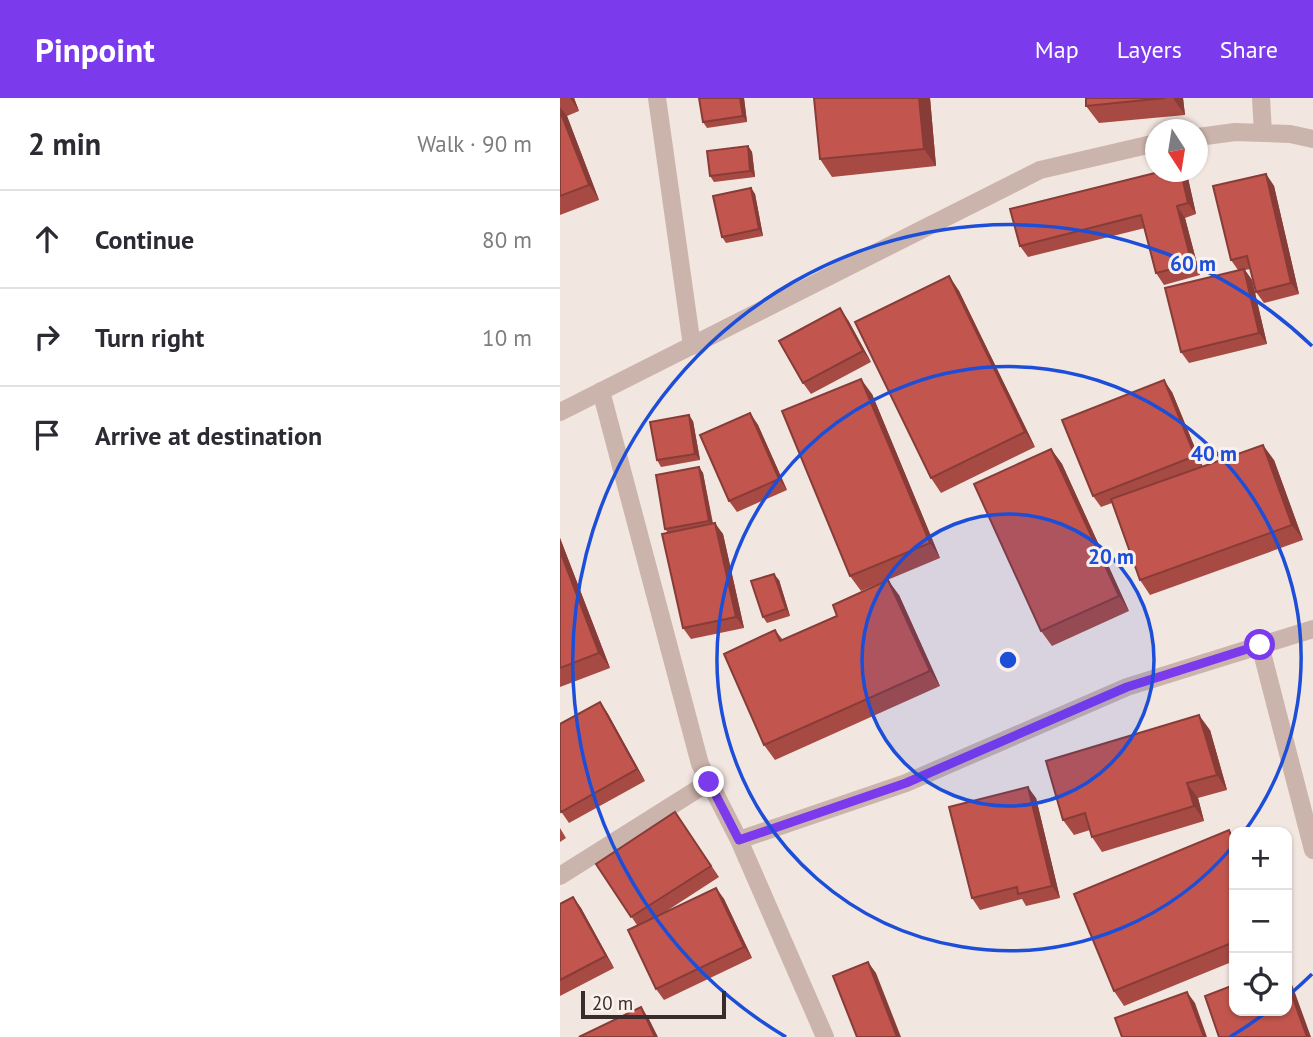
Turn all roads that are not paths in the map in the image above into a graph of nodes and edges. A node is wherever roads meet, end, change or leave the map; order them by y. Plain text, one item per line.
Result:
1 (657, 98) edge
2 (1262, 98) edge
3 (1263, 133) junction
4 (1208, 136) edge
5 (1313, 139) edge
6 (1145, 146) edge
7 (692, 346) junction
8 (601, 391) junction
9 (560, 412) edge
10 (1313, 629) edge
11 (1260, 645) junction
12 (709, 782) junction
13 (739, 840) junction
14 (1313, 850) edge
15 (560, 876) edge
16 (825, 1037) edge

1 - 7 street
2 - 3 street
3 - 4 street
3 - 5 street
6 - 7 street
7 - 8 street
8 - 9 street
8 - 12 street
10 - 11 street
11 - 13 street
11 - 14 street
12 - 13 street
12 - 15 street
13 - 16 street

